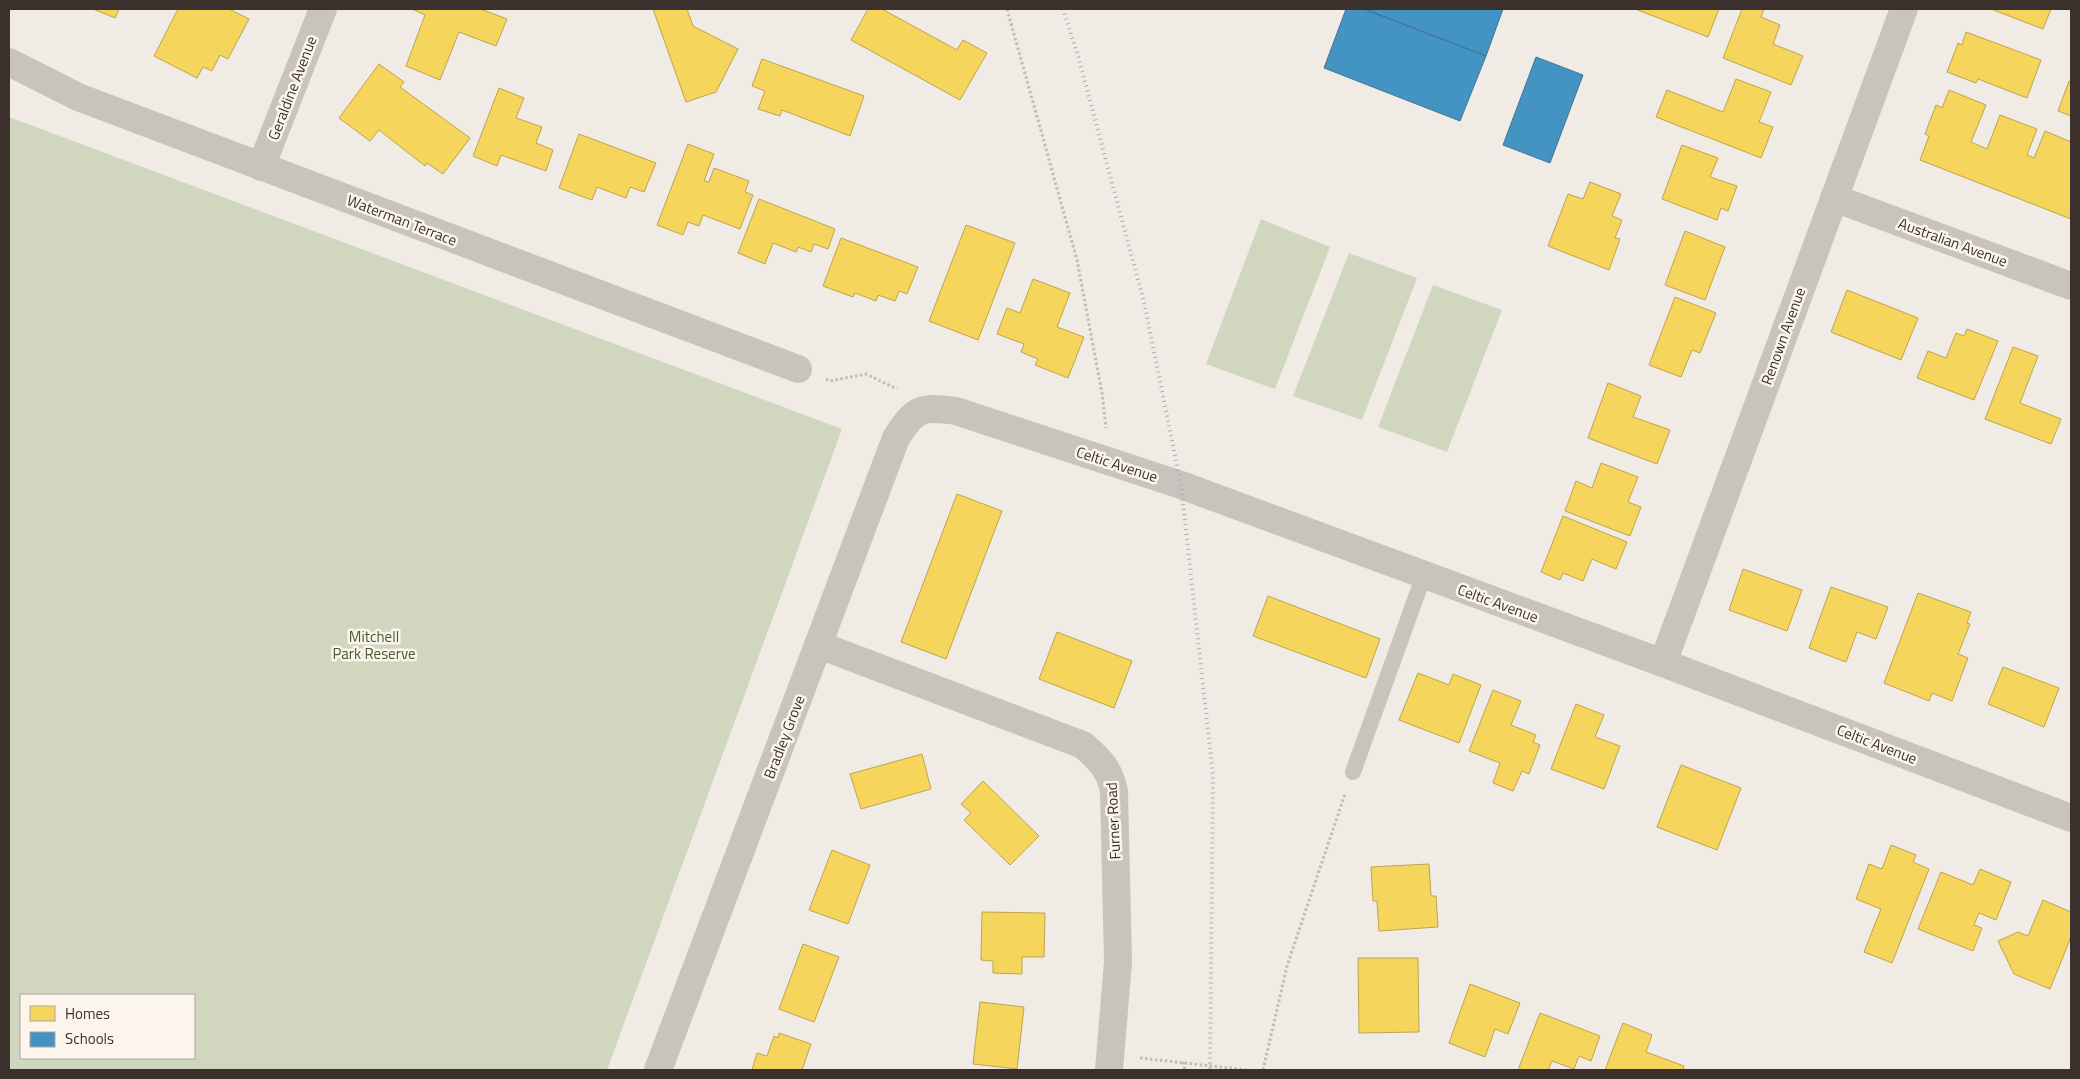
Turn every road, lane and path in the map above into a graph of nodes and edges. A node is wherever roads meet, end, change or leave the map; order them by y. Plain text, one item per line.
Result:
1 (323, 9) edge
2 (1007, 9) edge
3 (1904, 9) edge
4 (9, 62) edge
5 (261, 167) junction
6 (1834, 198) junction
7 (2071, 286) edge
8 (798, 369) joint
9 (919, 410) junction
10 (1109, 461) junction
11 (1424, 575) junction
12 (819, 645) junction
13 (1663, 663) junction
14 (1353, 772) joint
15 (2071, 818) edge
16 (1183, 1062) junction
17 (1109, 1063) edge
18 (658, 1070) edge
19 (1185, 1070) edge
20 (1247, 1070) edge
21 (1263, 1070) edge

1 - 5 street, Geraldine Avenue
2 - 10 path
3 - 6 street, Renown Avenue
4 - 5 street, Waterman Terrace
5 - 8 street, Waterman Terrace
6 - 7 street, Australian Avenue
6 - 13 street, Renown Avenue
8 - 9 path
9 - 10 street, Celtic Avenue
9 - 12 street, Bradley Grove
10 - 11 street, Celtic Avenue
11 - 13 street, Celtic Avenue
11 - 14 lane
12 - 17 street, Furner Road
12 - 18 street, Bradley Grove
13 - 15 street, Celtic Avenue
14 - 21 path
16 - 17 path
16 - 19 path
16 - 20 path

